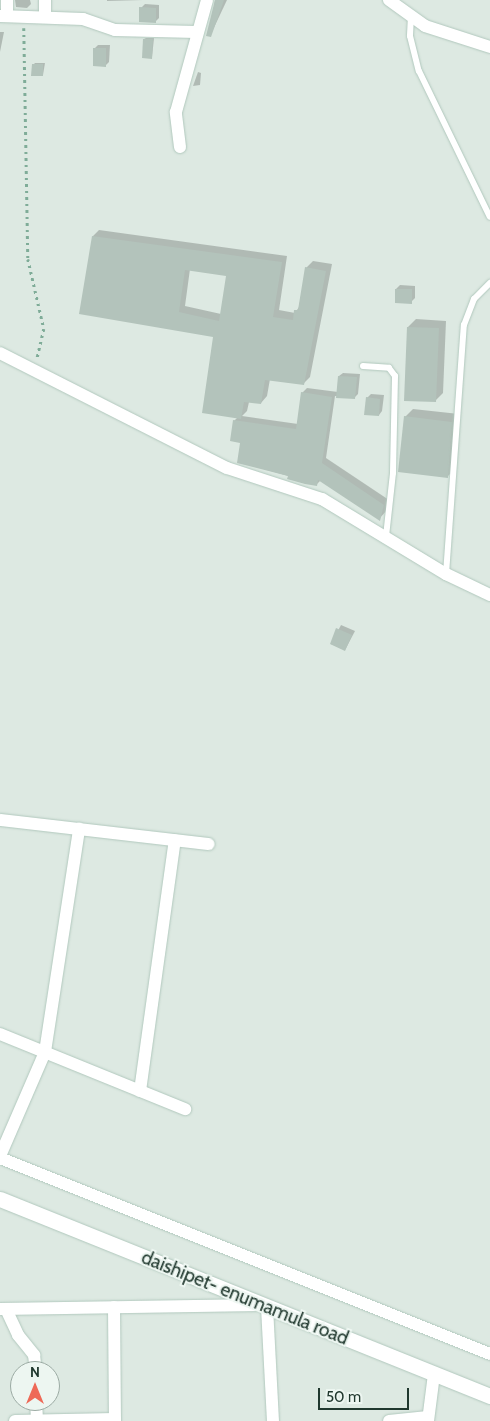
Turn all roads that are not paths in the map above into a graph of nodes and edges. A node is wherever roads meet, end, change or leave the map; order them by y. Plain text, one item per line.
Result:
1 (7, 0) edge
2 (45, 0) edge
3 (207, 0) edge
4 (389, 0) edge
5 (4, 16) edge
6 (45, 16) junction
7 (411, 16) junction
8 (196, 32) junction
9 (490, 47) edge
10 (180, 147) dead end
11 (490, 217) edge
12 (490, 283) edge
13 (0, 353) edge
14 (363, 366) dead end
15 (386, 536) junction
16 (446, 574) junction
17 (490, 595) edge
18 (0, 820) edge
19 (78, 829) junction
20 (175, 840) junction
21 (209, 844) dead end
22 (0, 1034) edge
23 (45, 1052) junction
24 (140, 1091) junction
25 (185, 1109) dead end
26 (0, 1157) edge
27 (0, 1199) edge
28 (264, 1306) junction
29 (114, 1307) junction
30 (3, 1309) edge
31 (490, 1354) edge
32 (35, 1361) edge
33 (434, 1374) junction
34 (490, 1396) edge
35 (428, 1419) edge
36 (36, 1420) edge
37 (115, 1420) edge
38 (15, 1421) edge
39 (27, 1421) edge
40 (273, 1421) edge
41 (389, 1421) edge

1 - 5 street
2 - 6 street
3 - 8 street
4 - 7 street
5 - 6 street
6 - 8 street
7 - 9 street
7 - 11 lane
8 - 10 street
12 - 16 lane
13 - 15 street
14 - 15 lane
15 - 16 street
16 - 17 street
18 - 19 street
19 - 20 street
19 - 23 street
20 - 21 street
20 - 24 street
22 - 23 street
23 - 24 street
23 - 26 street
24 - 25 street
26 - 31 street
27 - 28 street, daishipet- enumamula road
28 - 29 street
28 - 33 street, daishipet- enumamula road
28 - 40 street
29 - 30 street
29 - 37 street
30 - 32 street
33 - 34 street, daishipet- enumamula road
33 - 35 street
35 - 41 street
36 - 37 street
36 - 39 street
38 - 39 street

